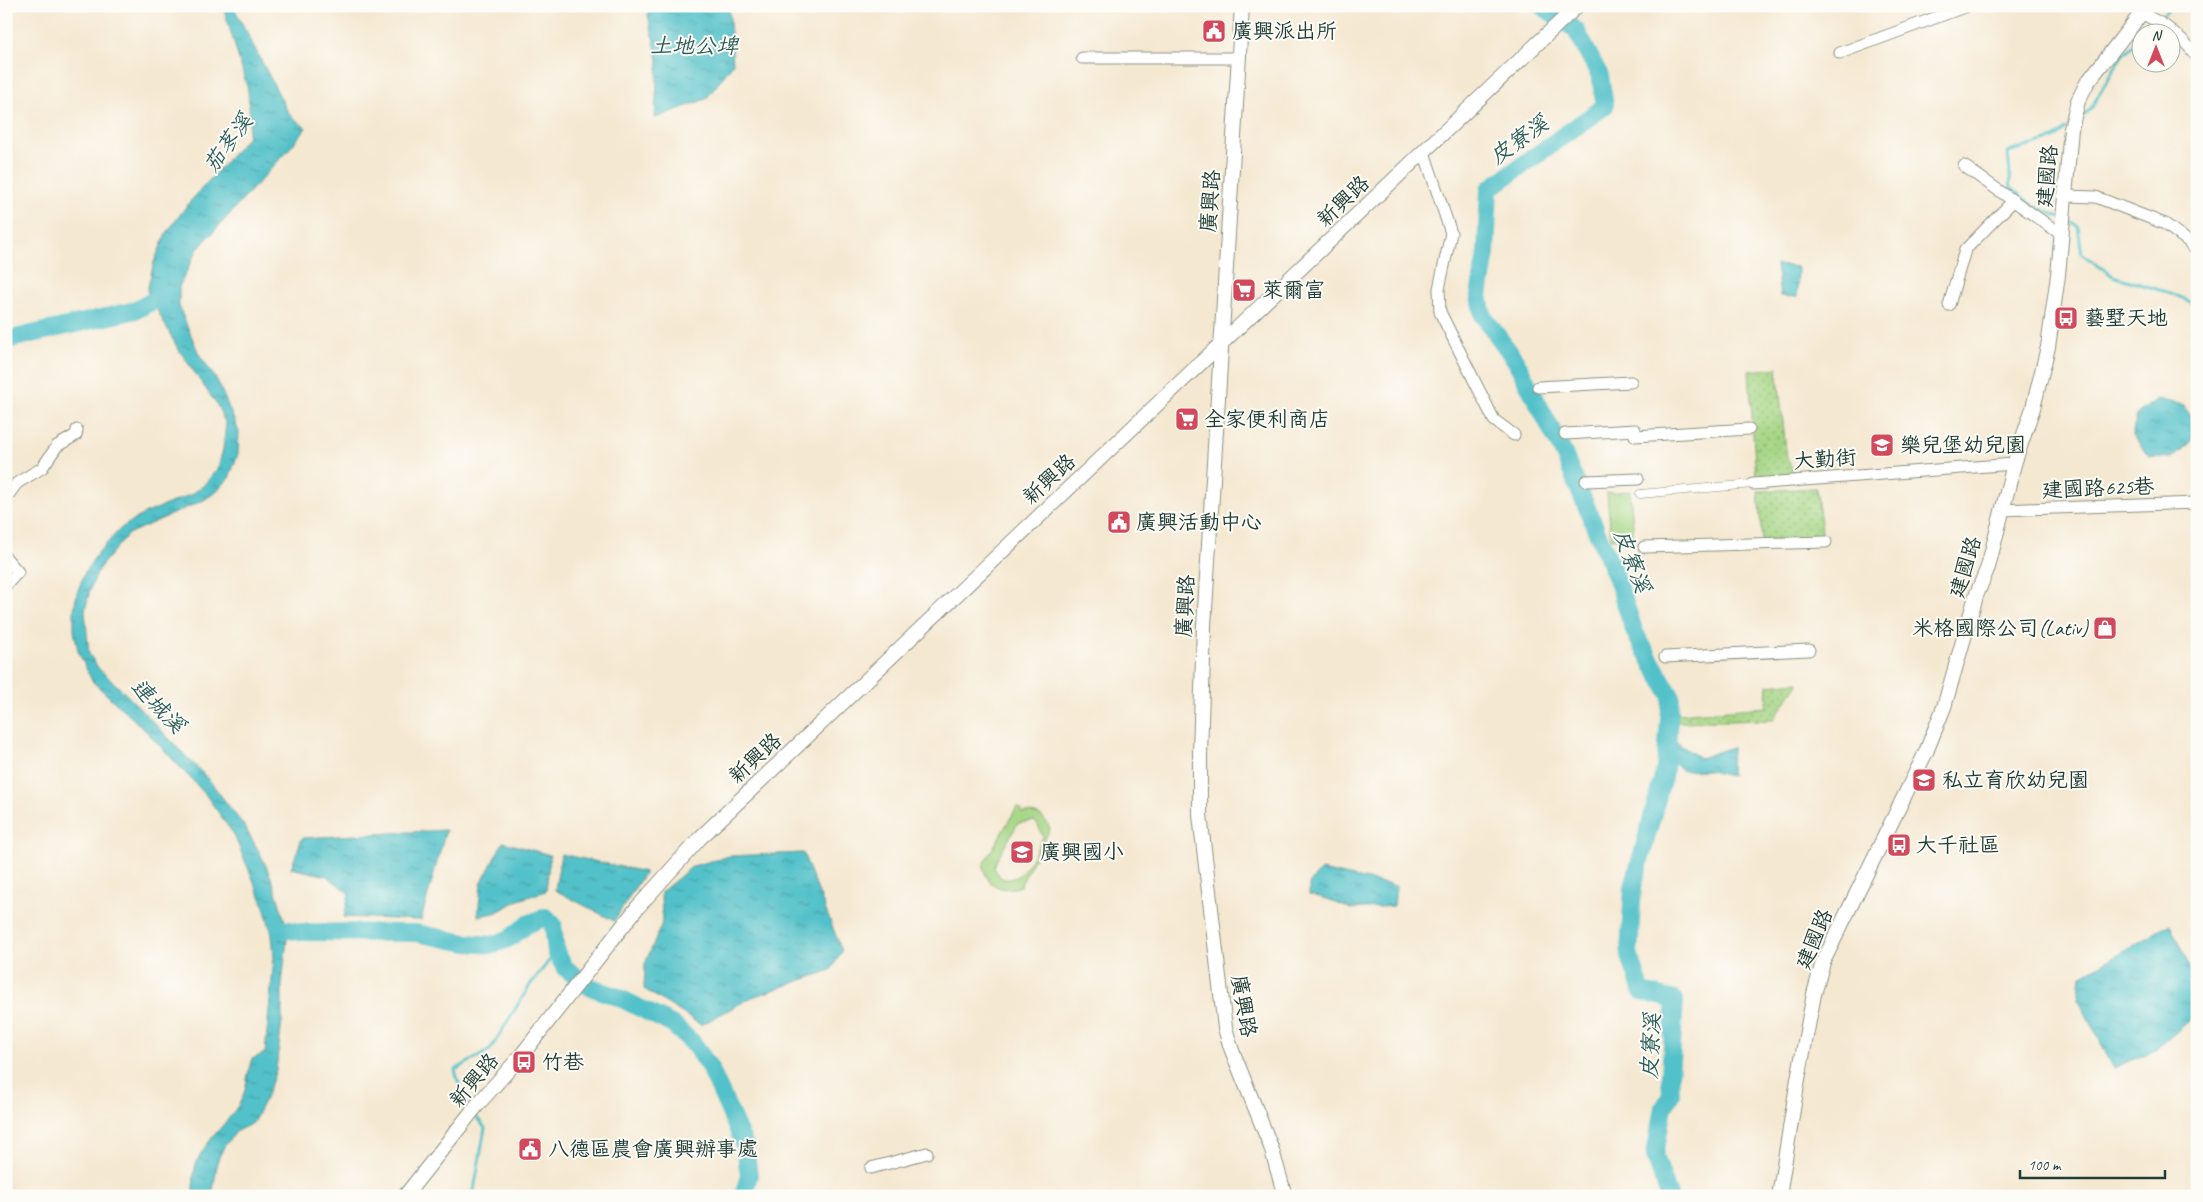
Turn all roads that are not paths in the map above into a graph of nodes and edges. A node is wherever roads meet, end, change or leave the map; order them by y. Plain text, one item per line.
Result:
1 (1242, 6) edge
2 (1967, 6) edge
3 (1574, 9) edge
4 (2141, 9) edge
5 (1840, 53) dead end
6 (2197, 57) edge
7 (1082, 58) dead end
8 (1240, 58) junction
9 (1424, 152) junction
10 (1964, 166) dead end
11 (2065, 196) junction
12 (2013, 201) junction
13 (2063, 224) junction
14 (2197, 252) edge
15 (1949, 305) dead end
16 (1220, 344) junction
17 (1631, 382) dead end
18 (1538, 386) dead end
19 (1749, 429) dead end
20 (77, 430) dead end
21 (1564, 434) dead end
22 (1514, 435) dead end
23 (2014, 464) junction
24 (1638, 479) dead end
25 (1586, 482) dead end
26 (1753, 484) joint
27 (1640, 494) dead end
28 (6, 498) edge
29 (2197, 503) edge
30 (2001, 510) junction
31 (1826, 542) dead end
32 (1644, 547) dead end
33 (6, 558) edge
34 (6, 585) edge
35 (1808, 650) dead end
36 (1665, 657) dead end
37 (927, 1153) dead end
38 (871, 1168) dead end
39 (405, 1196) edge
40 (1286, 1196) edge
41 (1779, 1196) edge

1 - 8 street, 廣興路
2 - 5 street
3 - 9 street, 新興路
4 - 6 street
4 - 11 street, 建國路
7 - 8 street
8 - 16 street, 廣興路
9 - 16 street, 新興路
9 - 22 street
10 - 12 street
11 - 13 street, 建國路
11 - 14 street
12 - 13 street
12 - 15 street
13 - 23 street, 建國路
16 - 39 street, 新興路
16 - 40 street, 廣興路
17 - 18 street
19 - 21 street
20 - 28 street
23 - 26 street, 大勤街
23 - 30 street, 建國路
24 - 25 street
26 - 27 street, 大勤街
29 - 30 street, 建國路625巷
30 - 41 street, 建國路
31 - 32 street
33 - 34 street
35 - 36 street
37 - 38 street

